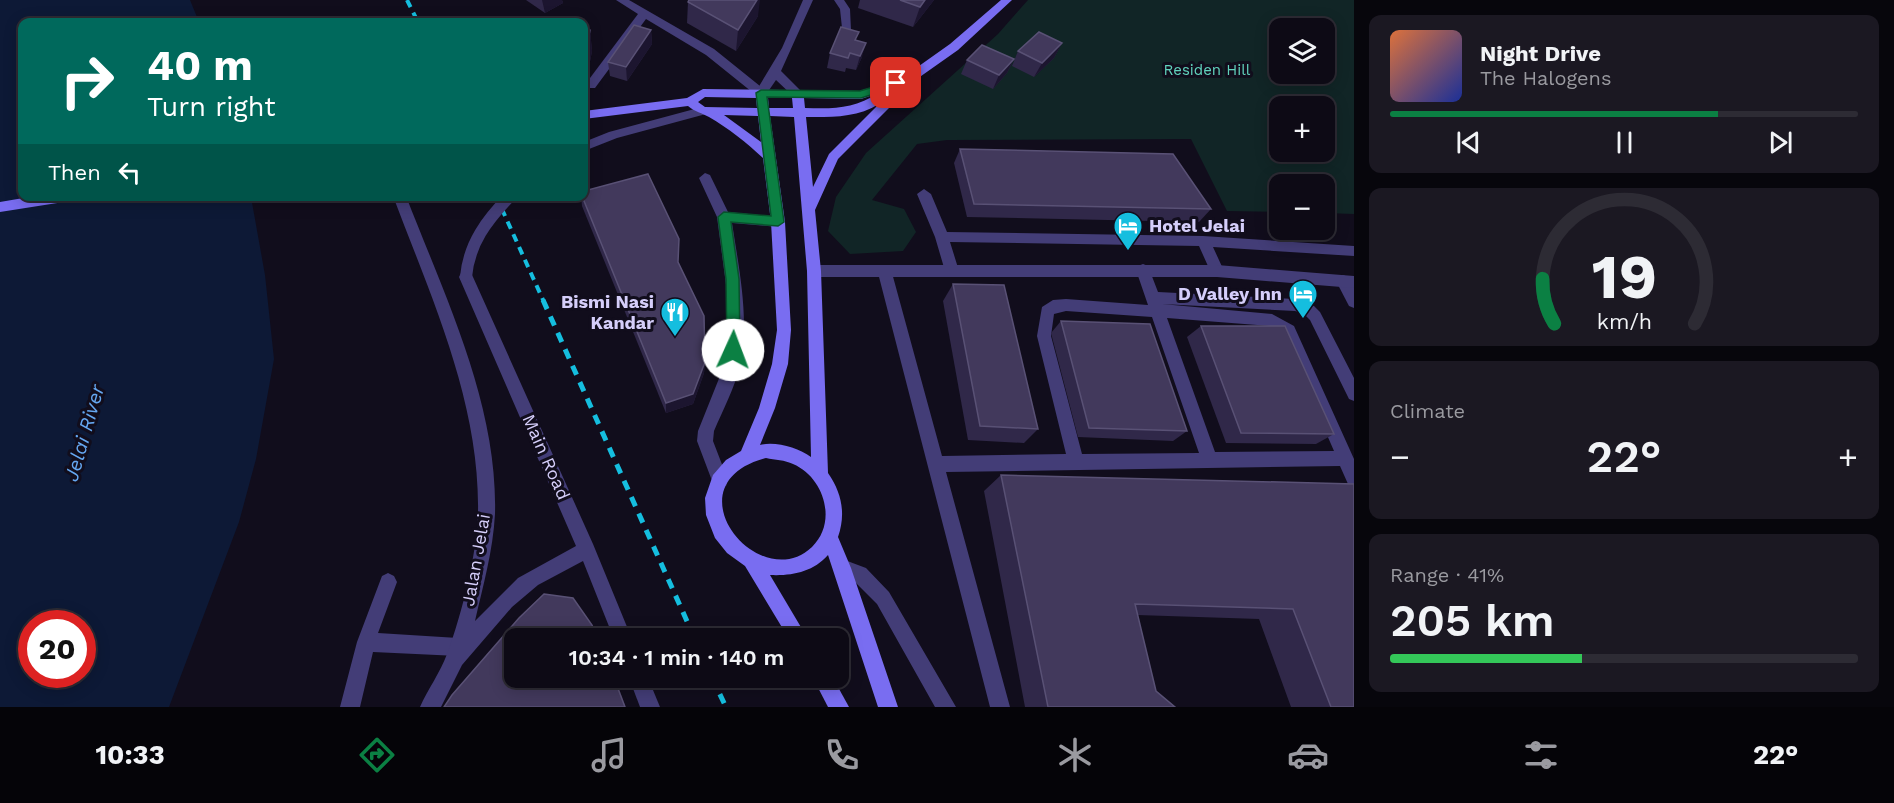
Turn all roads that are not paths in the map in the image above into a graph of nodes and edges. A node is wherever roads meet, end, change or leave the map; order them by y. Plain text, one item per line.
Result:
1 (621, 0) edge
2 (808, 0) edge
3 (839, 0) edge
4 (1007, 0) edge
5 (643, 15) junction
6 (847, 28) edge
7 (776, 73) junction
8 (913, 77) junction
9 (591, 85) dead end
10 (761, 93) junction
11 (798, 94) junction
12 (690, 102) junction
13 (705, 111) junction
14 (763, 112) junction
15 (798, 113) junction
16 (588, 115) edge
17 (588, 145) edge
18 (768, 155) junction
19 (705, 178) dead end
20 (924, 194) dead end
21 (38, 201) edge
22 (401, 201) edge
23 (505, 201) edge
24 (0, 207) edge
25 (809, 207) junction
26 (724, 217) junction
27 (778, 222) junction
28 (942, 237) junction
29 (1203, 241) junction
30 (1354, 251) edge
31 (1143, 270) junction
32 (814, 271) junction
33 (952, 271) junction
34 (1217, 271) junction
35 (885, 273) junction
36 (1348, 282) edge
37 (1354, 302) edge
38 (1156, 305) junction
39 (1354, 394) edge
40 (747, 456) junction
41 (1345, 458) junction
42 (1210, 460) junction
43 (1076, 463) junction
44 (937, 464) junction
45 (820, 474) junction
46 (1354, 478) edge
47 (720, 480) junction
48 (830, 539) junction
49 (587, 550) junction
50 (753, 562) junction
51 (842, 568) junction
52 (388, 582) dead end
53 (618, 628) edge
54 (792, 628) edge
55 (366, 642) junction
56 (456, 655) junction
57 (642, 688) edge
58 (828, 688) edge
59 (350, 707) edge
60 (430, 707) edge
61 (650, 707) edge
62 (839, 707) edge
63 (888, 707) edge
64 (946, 707) edge
65 (1000, 707) edge

1 - 5 street
2 - 7 street
3 - 6 street
4 - 8 street
5 - 9 street
5 - 10 street
7 - 10 street
7 - 11 street
8 - 11 street
8 - 15 street
8 - 25 street
10 - 11 street
10 - 12 street
10 - 14 street
11 - 15 street
12 - 13 street
12 - 16 street
13 - 14 street
13 - 17 street
13 - 18 street
14 - 15 street
14 - 18 street
15 - 25 street
18 - 27 street
19 - 26 street
20 - 28 street
21 - 24 street
22 - 56 street, Jalan Jelai
23 - 49 street, Main Road, bridge
25 - 32 street
26 - 27 street
26 - 47 street
27 - 40 street
28 - 29 street
28 - 33 street
29 - 30 street
29 - 34 street
31 - 33 street
31 - 34 street
31 - 38 street
32 - 35 street
32 - 45 street
33 - 35 street
34 - 36 street
35 - 44 street
36 - 37 street
38 - 39 street
38 - 41 street
38 - 42 street
38 - 43 street
40 - 45 street
40 - 47 street
41 - 42 street
41 - 46 street
42 - 43 street
43 - 44 street
44 - 65 street
45 - 48 street
47 - 50 street
48 - 50 street
48 - 51 street
49 - 53 street, Main Road
49 - 56 street
50 - 54 street
51 - 63 street
51 - 64 street
52 - 55 street
55 - 56 street
55 - 59 street
56 - 60 street, Jalan Jelai
57 - 61 street
58 - 62 street

